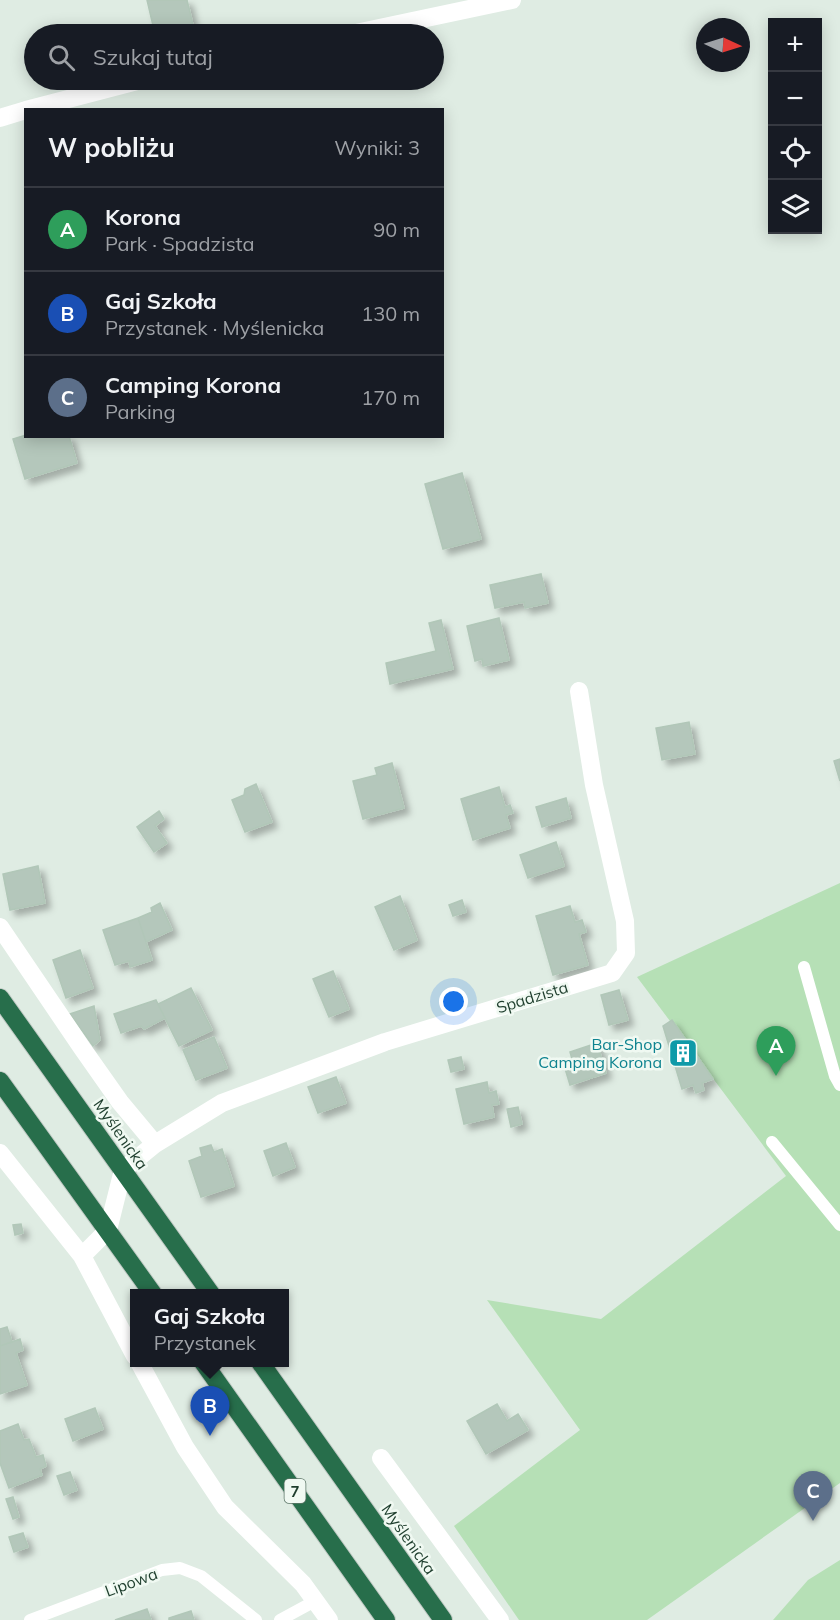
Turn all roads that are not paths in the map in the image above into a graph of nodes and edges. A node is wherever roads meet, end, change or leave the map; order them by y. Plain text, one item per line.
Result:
1 (512, 0) edge
2 (398, 24) edge
3 (103, 90) edge
4 (34, 108) edge
5 (24, 111) edge
6 (0, 118) edge
7 (579, 691) dead end
8 (0, 927) edge
9 (804, 967) dead end
10 (0, 998) edge
11 (0, 1081) edge
12 (840, 1084) edge
13 (772, 1142) dead end
14 (155, 1144) junction
15 (0, 1153) edge
16 (123, 1170) junction
17 (840, 1225) edge
18 (108, 1230) junction
19 (82, 1256) junction
20 (150, 1289) edge
21 (208, 1289) edge
22 (130, 1347) edge
23 (142, 1367) edge
24 (207, 1367) edge
25 (264, 1367) edge
26 (381, 1458) dead end
27 (315, 1600) junction
28 (30, 1620) edge
29 (256, 1620) edge
30 (280, 1620) edge
31 (329, 1620) edge
32 (386, 1620) edge
33 (443, 1620) edge
34 (500, 1620) edge

1 - 2 street
3 - 4 street
5 - 6 street
7 - 14 street, Spadzista
8 - 14 street
9 - 12 lane
10 - 16 highway, Myślenicka
11 - 18 highway
13 - 17 lane
14 - 16 street, Spadzista
15 - 19 street
16 - 18 street
16 - 21 highway, Myślenicka
18 - 19 street
18 - 20 highway
19 - 22 street
23 - 27 street
24 - 32 highway, 7
25 - 33 highway, Myślenicka
26 - 34 street
27 - 30 lane
27 - 31 street
28 - 29 lane, Lipowa

